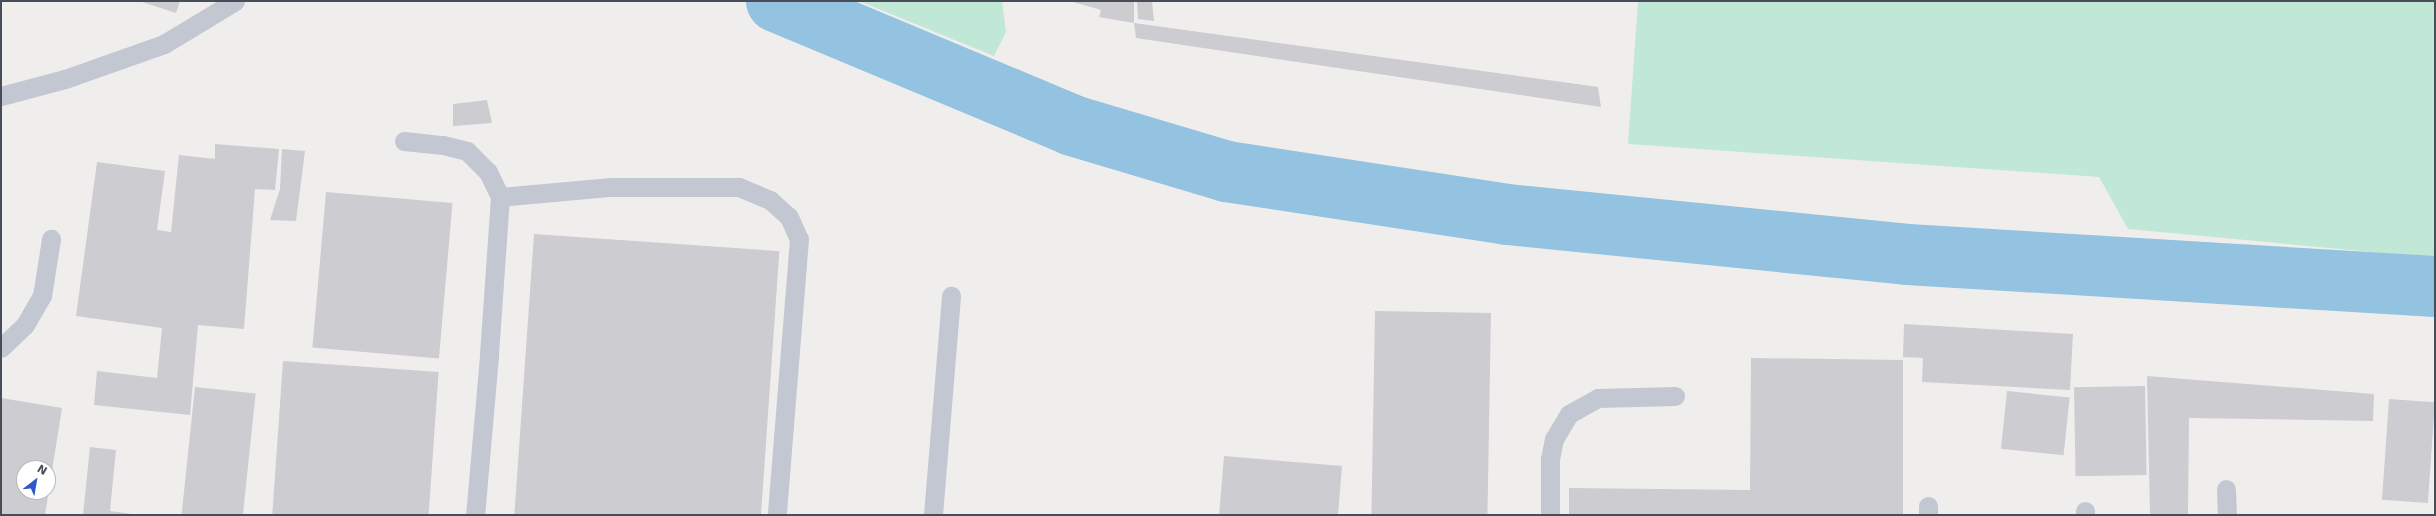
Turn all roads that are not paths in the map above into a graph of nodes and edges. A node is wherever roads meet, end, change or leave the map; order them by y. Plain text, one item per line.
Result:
1 (235, 1) edge
2 (1, 96) edge
3 (404, 141) dead end
4 (500, 197) junction
5 (51, 239) dead end
6 (951, 296) dead end
7 (1, 348) edge
8 (1675, 396) dead end
9 (2226, 489) dead end
10 (475, 515) edge
11 (777, 515) edge
12 (933, 515) edge
13 (1550, 515) edge
14 (2227, 515) edge

1 - 2 lane
3 - 4 lane
4 - 10 lane
4 - 11 lane
5 - 7 lane
6 - 12 lane
8 - 13 lane
9 - 14 lane

